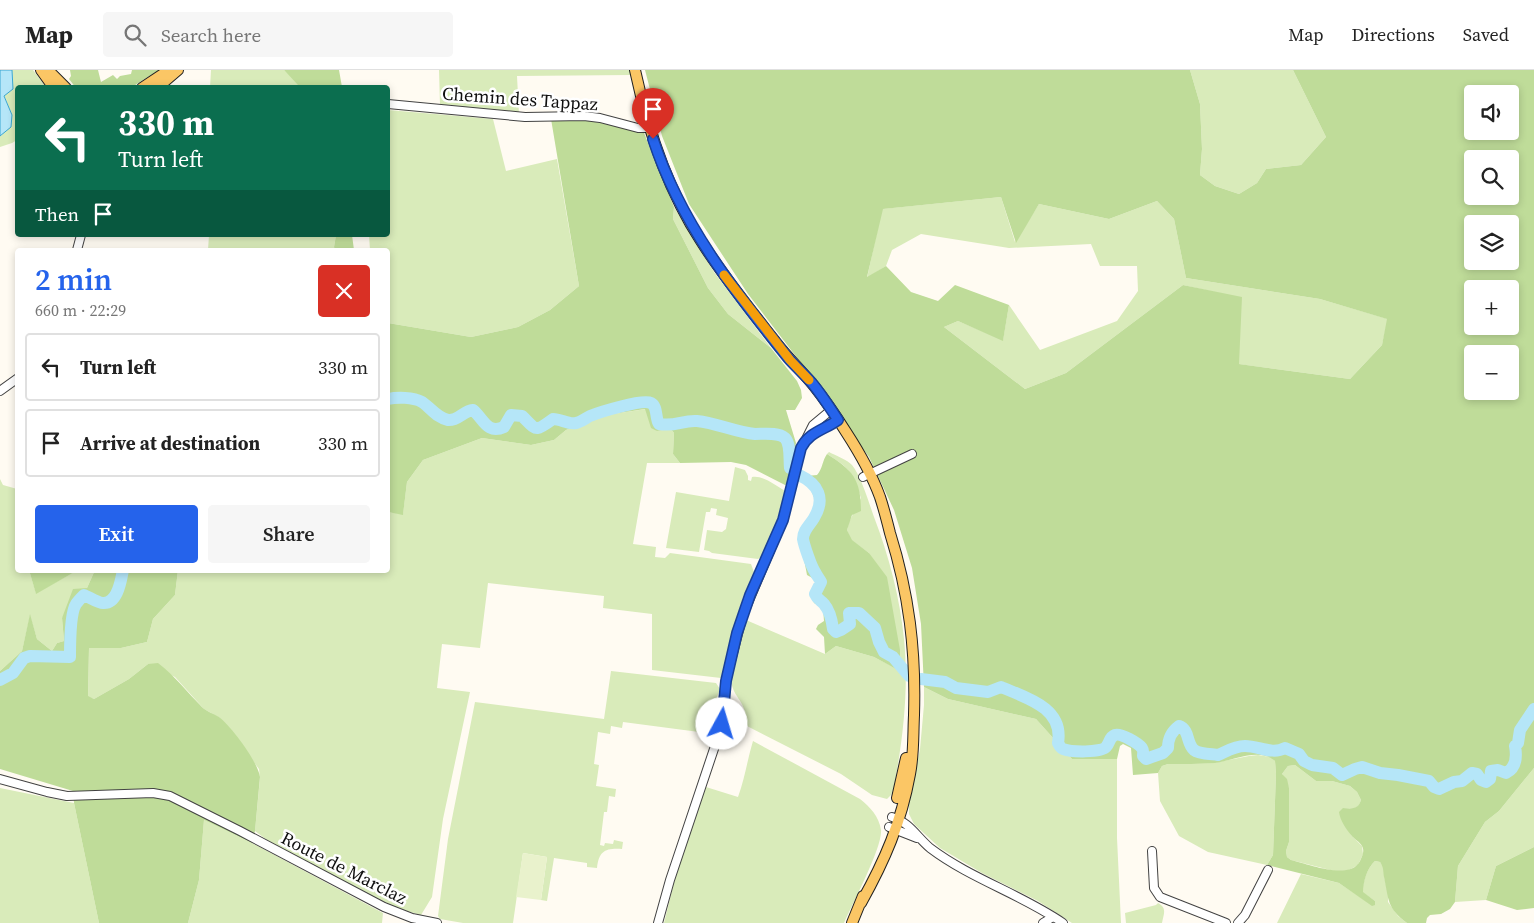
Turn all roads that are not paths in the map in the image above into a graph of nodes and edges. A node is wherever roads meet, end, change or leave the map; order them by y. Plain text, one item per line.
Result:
1 (41, 70) edge
2 (48, 70) edge
3 (169, 70) edge
4 (178, 70) edge
5 (635, 70) edge
6 (52, 85) edge
7 (63, 85) edge
8 (146, 85) edge
9 (160, 85) edge
10 (390, 104) edge
11 (649, 128) junction
12 (15, 380) edge
13 (0, 391) edge
14 (829, 412) junction
15 (835, 422) junction
16 (804, 442) junction
17 (912, 454) dead end
18 (866, 476) junction
19 (0, 779) edge
20 (894, 823) junction
21 (1152, 851) dead end
22 (1268, 870) dead end
23 (1053, 917) junction
24 (438, 923) edge
25 (658, 923) edge
26 (852, 923) edge
27 (1042, 923) edge
28 (1063, 923) edge
29 (1226, 923) edge
30 (1238, 923) edge

1 - 6 main road
2 - 7 main road
3 - 8 main road
4 - 9 main road
5 - 11 main road
10 - 11 street, Chemin des Tappaz
11 - 14 main road
12 - 13 street
14 - 15 main road
14 - 16 street
15 - 16 street
15 - 18 main road
16 - 25 street
17 - 18 street
18 - 20 main road
19 - 24 street, Route de Marclaz
20 - 23 street
20 - 26 main road
21 - 29 street
22 - 30 street
23 - 27 street
23 - 28 street

